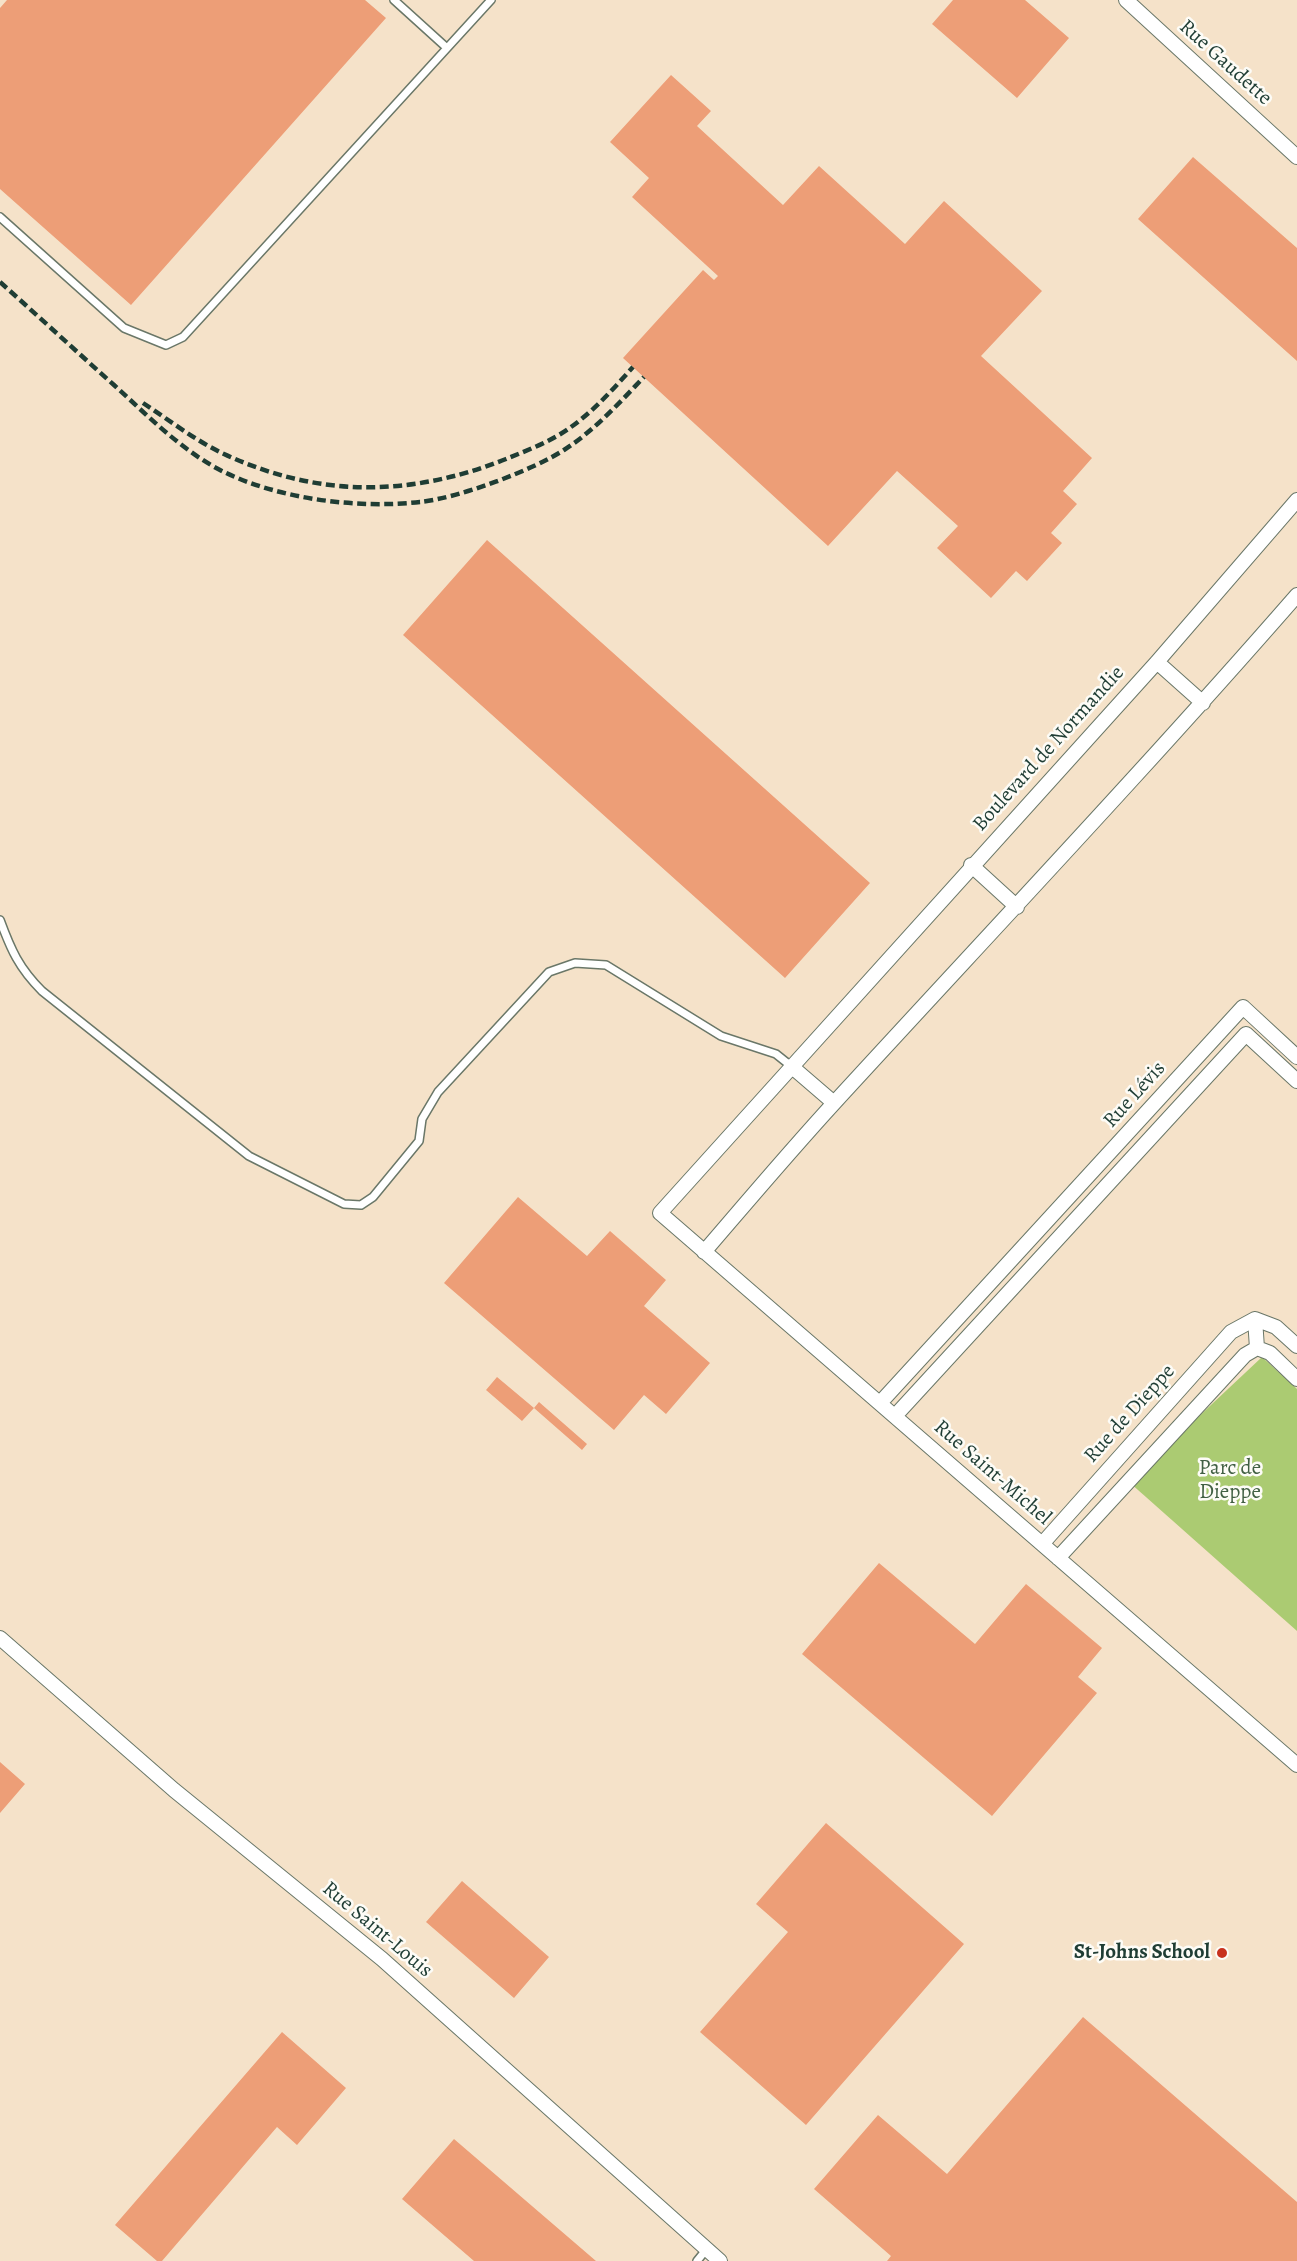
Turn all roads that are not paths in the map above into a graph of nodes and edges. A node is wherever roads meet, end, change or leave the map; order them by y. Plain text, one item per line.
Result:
1 (394, 0) edge
2 (491, 0) edge
3 (1126, 0) edge
4 (447, 48) junction
5 (1297, 157) edge
6 (0, 217) edge
7 (1294, 509) edge
8 (1297, 595) edge
9 (1157, 662) junction
10 (1203, 703) junction
11 (971, 865) junction
12 (1017, 907) junction
13 (0, 920) edge
14 (1243, 1007) junction
15 (1246, 1034) junction
16 (1297, 1057) edge
17 (791, 1066) junction
18 (1297, 1081) edge
19 (834, 1103) junction
20 (1057, 1210) junction
21 (660, 1213) joint
22 (1072, 1224) junction
23 (704, 1252) junction
24 (1255, 1319) junction
25 (1297, 1346) edge
26 (1257, 1348) junction
27 (1297, 1378) edge
28 (880, 1403) junction
29 (895, 1416) junction
30 (1042, 1544) junction
31 (1058, 1558) junction
32 (0, 1638) edge
33 (1297, 1765) edge
34 (706, 2250) junction
35 (697, 2261) edge
36 (720, 2261) edge

1 - 4 lane
2 - 4 lane
3 - 5 street, Rue Gaudette
4 - 6 lane
7 - 9 street, Boulevard de Normandie
8 - 10 street
9 - 10 street
9 - 11 street, Boulevard de Normandie
10 - 12 street
11 - 12 street
11 - 17 street, Boulevard de Normandie
12 - 19 street
13 - 17 lane
14 - 15 street
14 - 16 street
14 - 20 street, Rue Lévis
15 - 18 street
15 - 22 street, Rue Lévis
17 - 19 street
17 - 21 street, Boulevard de Normandie
19 - 23 street
20 - 22 street
20 - 28 street, Rue Lévis
21 - 23 street, Rue Saint-Michel
22 - 29 street, Rue Lévis
23 - 28 street, Rue Saint-Michel
24 - 25 street
24 - 26 street
24 - 30 street, Rue de Dieppe
26 - 27 street
26 - 31 street, Rue de Dieppe
28 - 29 street, Rue Saint-Michel
29 - 30 street, Rue Saint-Michel
30 - 31 street, Rue Saint-Michel
31 - 33 street, Rue Saint-Michel
32 - 34 street, Rue Saint-Louis
34 - 35 lane
34 - 36 street, Rue Saint-Louis

